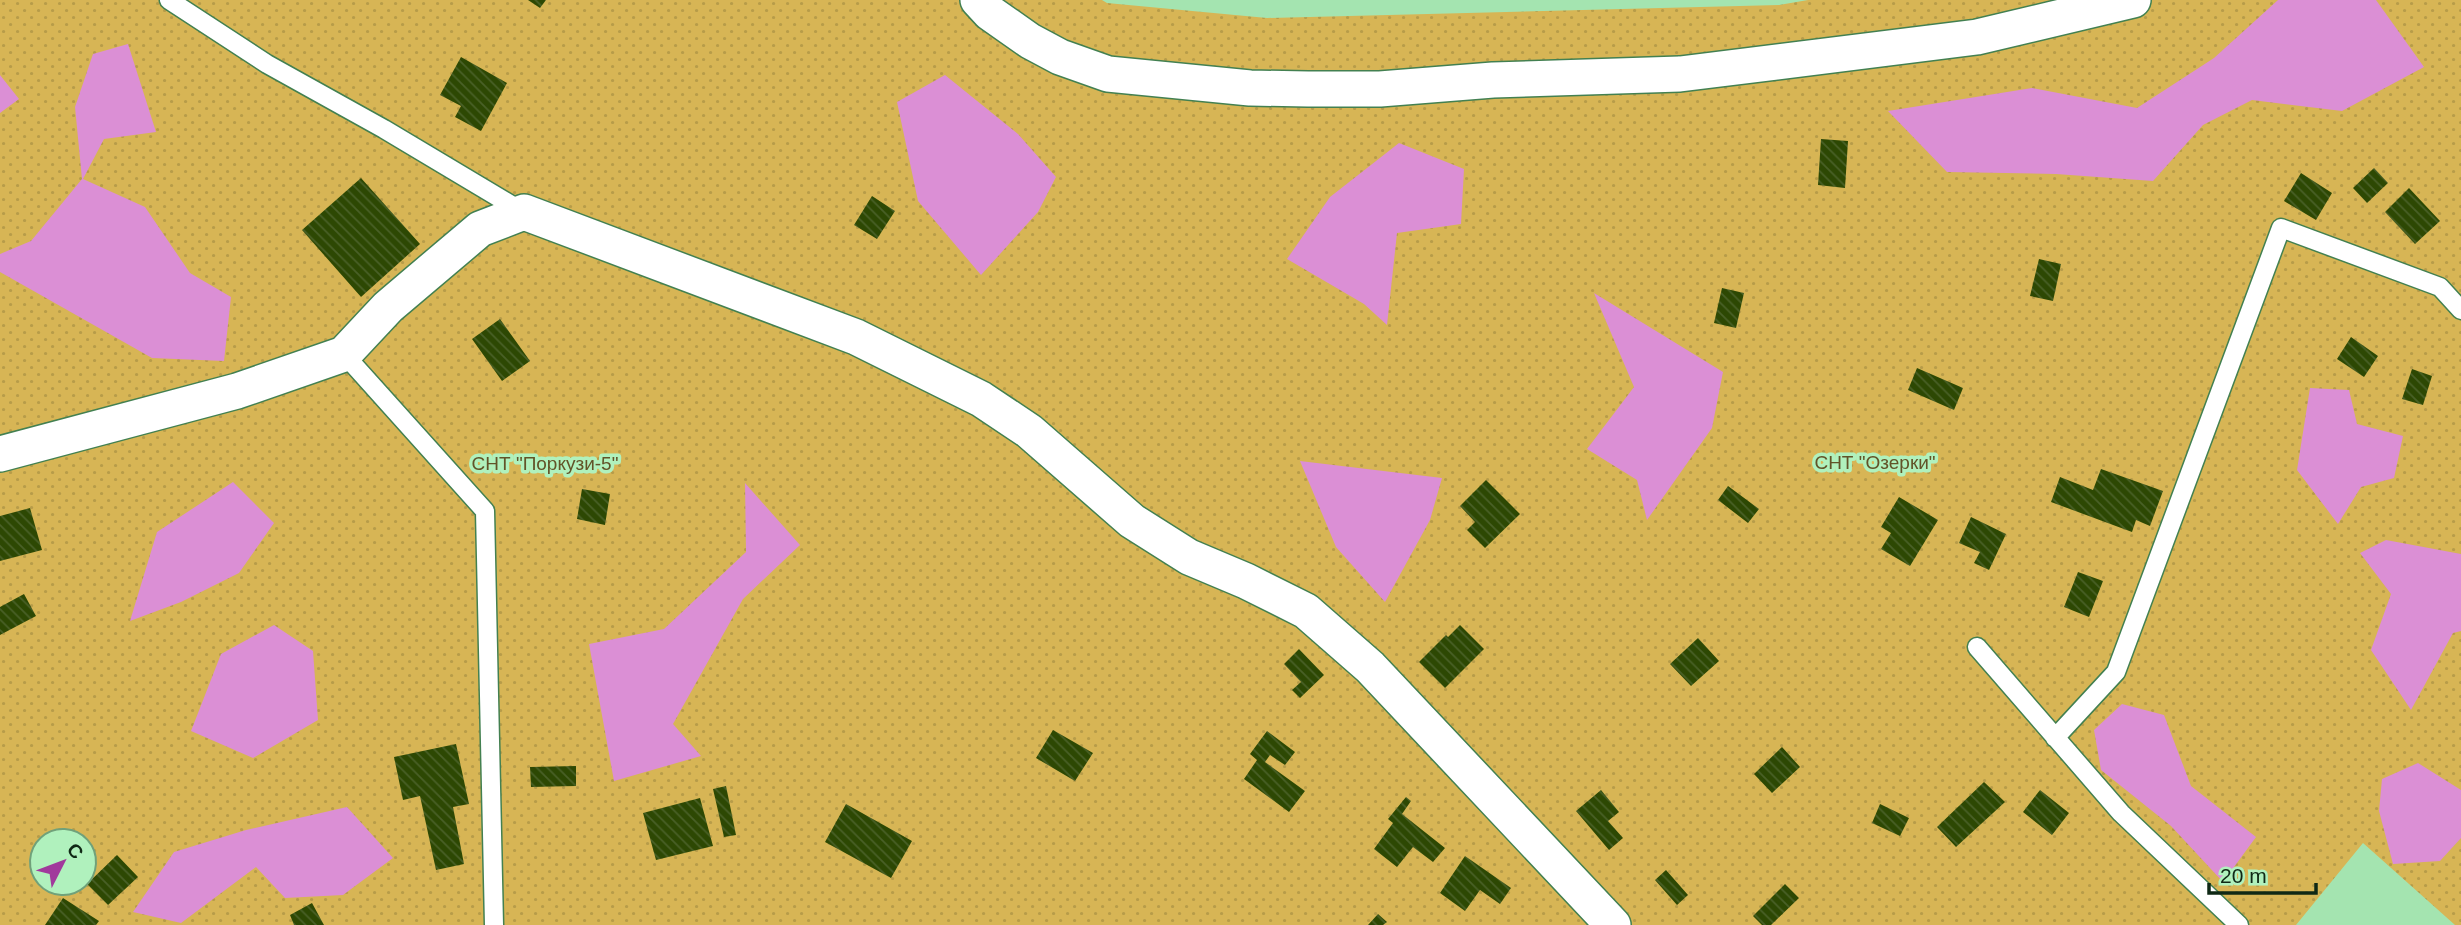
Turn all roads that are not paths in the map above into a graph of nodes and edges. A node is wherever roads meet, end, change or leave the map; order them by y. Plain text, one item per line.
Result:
1 (169, 0) edge
2 (978, 0) edge
3 (2133, 0) edge
4 (523, 212) junction
5 (2461, 310) edge
6 (344, 354) junction
7 (0, 454) edge
8 (1977, 648) dead end
9 (2055, 737) junction
10 (494, 925) edge
11 (1614, 925) edge
12 (2239, 925) edge

1 - 4 lane
2 - 3 street
4 - 6 street
4 - 11 street
5 - 9 lane
6 - 7 street
6 - 10 lane
8 - 9 lane
9 - 12 lane

